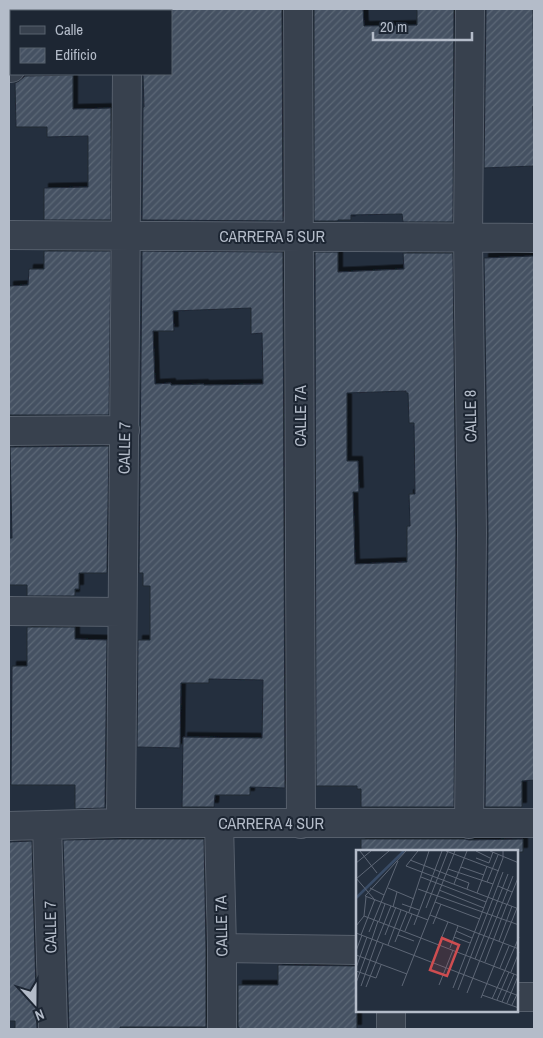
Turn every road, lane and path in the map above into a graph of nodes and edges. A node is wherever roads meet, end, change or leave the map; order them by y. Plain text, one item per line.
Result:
1 (298, 9) edge
2 (470, 9) edge
3 (127, 75) edge
4 (9, 235) edge
5 (127, 236) junction
6 (299, 236) junction
7 (468, 238) junction
8 (534, 238) edge
9 (125, 430) junction
10 (9, 431) edge
11 (9, 611) edge
12 (122, 612) junction
13 (121, 823) junction
14 (219, 823) junction
15 (534, 823) edge
16 (301, 824) junction
17 (469, 824) junction
18 (47, 825) junction
19 (9, 826) edge
20 (222, 948) junction
21 (356, 950) edge
22 (518, 997) edge
23 (534, 997) edge
24 (391, 1013) edge
25 (52, 1029) edge
26 (222, 1029) edge
27 (391, 1029) edge

1 - 6 street, CALLE 7A
2 - 7 street, CALLE 8
3 - 5 street, CALLE 7
4 - 5 street, CARRERA 5 SUR
5 - 6 street, CARRERA 5 SUR
5 - 9 street, CALLE 7
6 - 7 street, CARRERA 5 SUR
6 - 16 street, CALLE 7A
7 - 8 street, CARRERA 5 SUR
7 - 17 street, CALLE 8
9 - 10 street
9 - 12 street, CALLE 7
11 - 12 street
12 - 13 street, CALLE 7
13 - 14 street, CARRERA 4 SUR
13 - 18 street, CARRERA 4 SUR
14 - 16 street, CARRERA 4 SUR
14 - 20 street, CALLE 7A
15 - 17 street, CARRERA 4 SUR
16 - 17 street, CARRERA 4 SUR
18 - 19 street, CARRERA 4 SUR
18 - 25 street, CALLE 7
20 - 21 street
20 - 26 street, CALLE 7A
22 - 23 street
24 - 27 street

